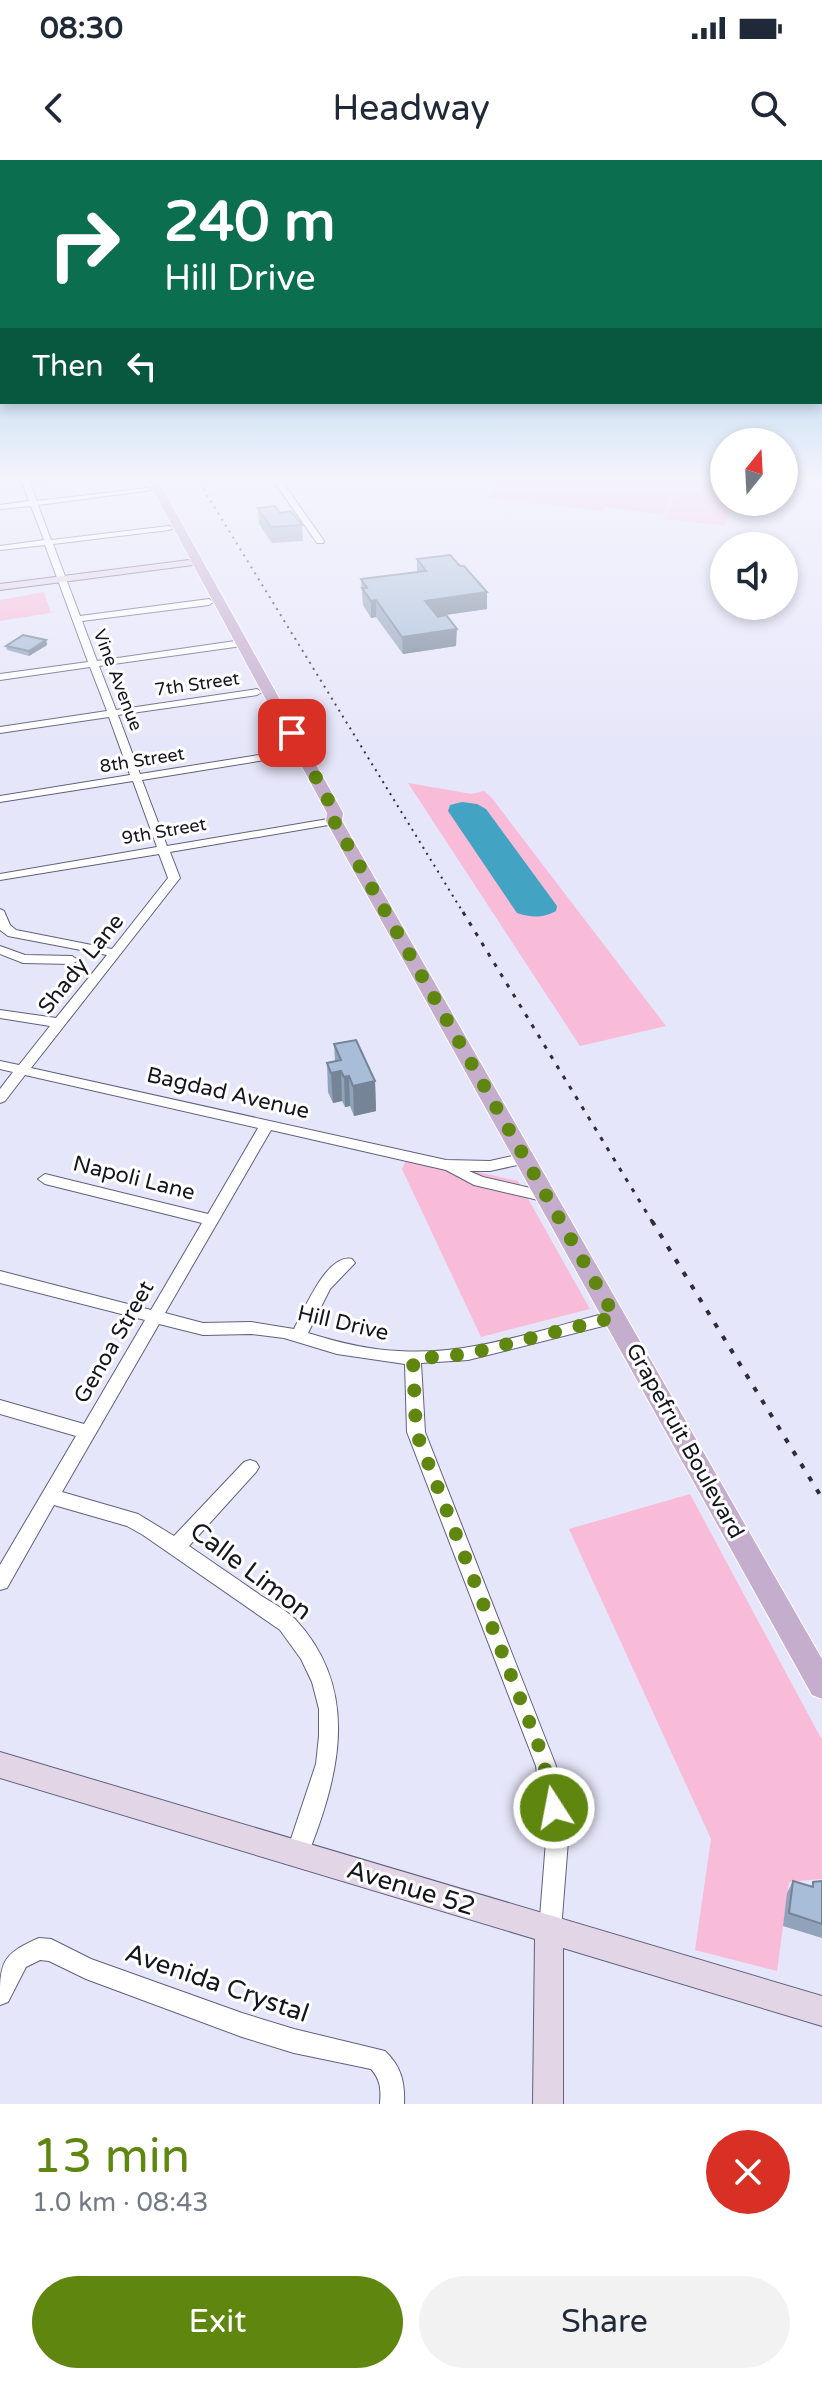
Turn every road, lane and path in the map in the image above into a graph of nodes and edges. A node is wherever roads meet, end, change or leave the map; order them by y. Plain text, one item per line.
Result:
1 (59, 568) edge
2 (154, 568) edge
3 (194, 568) edge
4 (195, 568) edge
5 (63, 579) junction
6 (0, 587) edge
7 (209, 602) junction
8 (78, 619) junction
9 (236, 644) junction
10 (95, 663) junction
11 (0, 677) edge
12 (257, 692) junction
13 (113, 713) junction
14 (0, 730) edge
15 (290, 753) junction
16 (137, 777) junction
17 (0, 799) edge
18 (334, 821) junction
19 (165, 850) junction
20 (0, 877) edge
21 (0, 913) edge
22 (45, 939) junction
23 (0, 950) edge
24 (116, 953) junction
25 (26, 960) junction
26 (72, 960) dead end
27 (0, 1014) edge
28 (59, 1023) junction
29 (0, 1065) edge
30 (22, 1069) junction
31 (0, 1098) edge
32 (267, 1125) junction
33 (526, 1158) junction
34 (446, 1165) junction
35 (45, 1179) dead end
36 (547, 1197) junction
37 (211, 1220) junction
38 (347, 1263) dead end
39 (0, 1277) edge
40 (615, 1317) junction
41 (154, 1318) junction
42 (299, 1336) junction
43 (413, 1359) junction
44 (0, 1407) edge
45 (88, 1432) junction
46 (250, 1467) dead end
47 (50, 1496) junction
48 (176, 1547) junction
49 (5, 1562) edge
50 (0, 1582) edge
51 (822, 1686) edge
52 (0, 1765) edge
53 (297, 1854) junction
54 (550, 1930) junction
55 (0, 1994) edge
56 (822, 2011) edge
57 (392, 2104) edge
58 (548, 2104) edge

1 - 5 street, Vine Avenue
2 - 5 main road
3 - 7 main road, Grapefruit Boulevard
4 - 9 main road, Grapefruit Boulevard
5 - 6 main road
5 - 8 street, Vine Avenue
7 - 8 street
7 - 9 main road, Grapefruit Boulevard
8 - 10 street, Vine Avenue
9 - 10 street
9 - 12 main road, Grapefruit Boulevard
9 - 18 main road, Grapefruit Boulevard
10 - 11 street
10 - 13 street, Vine Avenue
12 - 13 street, 7th Street
12 - 15 main road, Grapefruit Boulevard
13 - 14 street, 7th Street
13 - 16 street, Vine Avenue
15 - 16 street, 8th Street
15 - 18 main road, Grapefruit Boulevard
16 - 17 street, 8th Street
16 - 19 street, Vine Avenue
18 - 19 street, 9th Street
18 - 33 main road, Grapefruit Boulevard
19 - 20 street, 9th Street
19 - 24 street, Shady Lane
21 - 22 street
22 - 24 street
22 - 25 street
23 - 25 street
24 - 28 street, Shady Lane
25 - 26 street
27 - 28 street
28 - 30 street, Shady Lane
29 - 30 street, Bagdad Avenue
30 - 31 street, Shady Lane
30 - 32 street, Bagdad Avenue
32 - 34 street, Bagdad Avenue
32 - 37 street, Genoa Street
33 - 34 street, Bagdad Avenue
33 - 36 main road, Grapefruit Boulevard
34 - 36 street, Bagdad Avenue
35 - 37 street, Napoli Lane
36 - 40 main road, Grapefruit Boulevard
37 - 41 street, Genoa Street
38 - 42 street
39 - 41 street, Hill Drive
40 - 43 street, Hill Drive
40 - 51 main road, Grapefruit Boulevard
41 - 42 street, Hill Drive
41 - 45 street, Genoa Street
42 - 43 street, Hill Drive
43 - 54 street
44 - 45 street
45 - 47 street, Genoa Street
46 - 48 street
47 - 48 street, Calle Limon
47 - 49 street, Genoa Street
48 - 53 street, Calle Limon
49 - 50 street, Genoa Street
52 - 53 main road, Avenue 52
53 - 54 main road, Avenue 52
54 - 56 main road, Avenue 52
54 - 58 main road
55 - 57 street, Avenida Crystal

